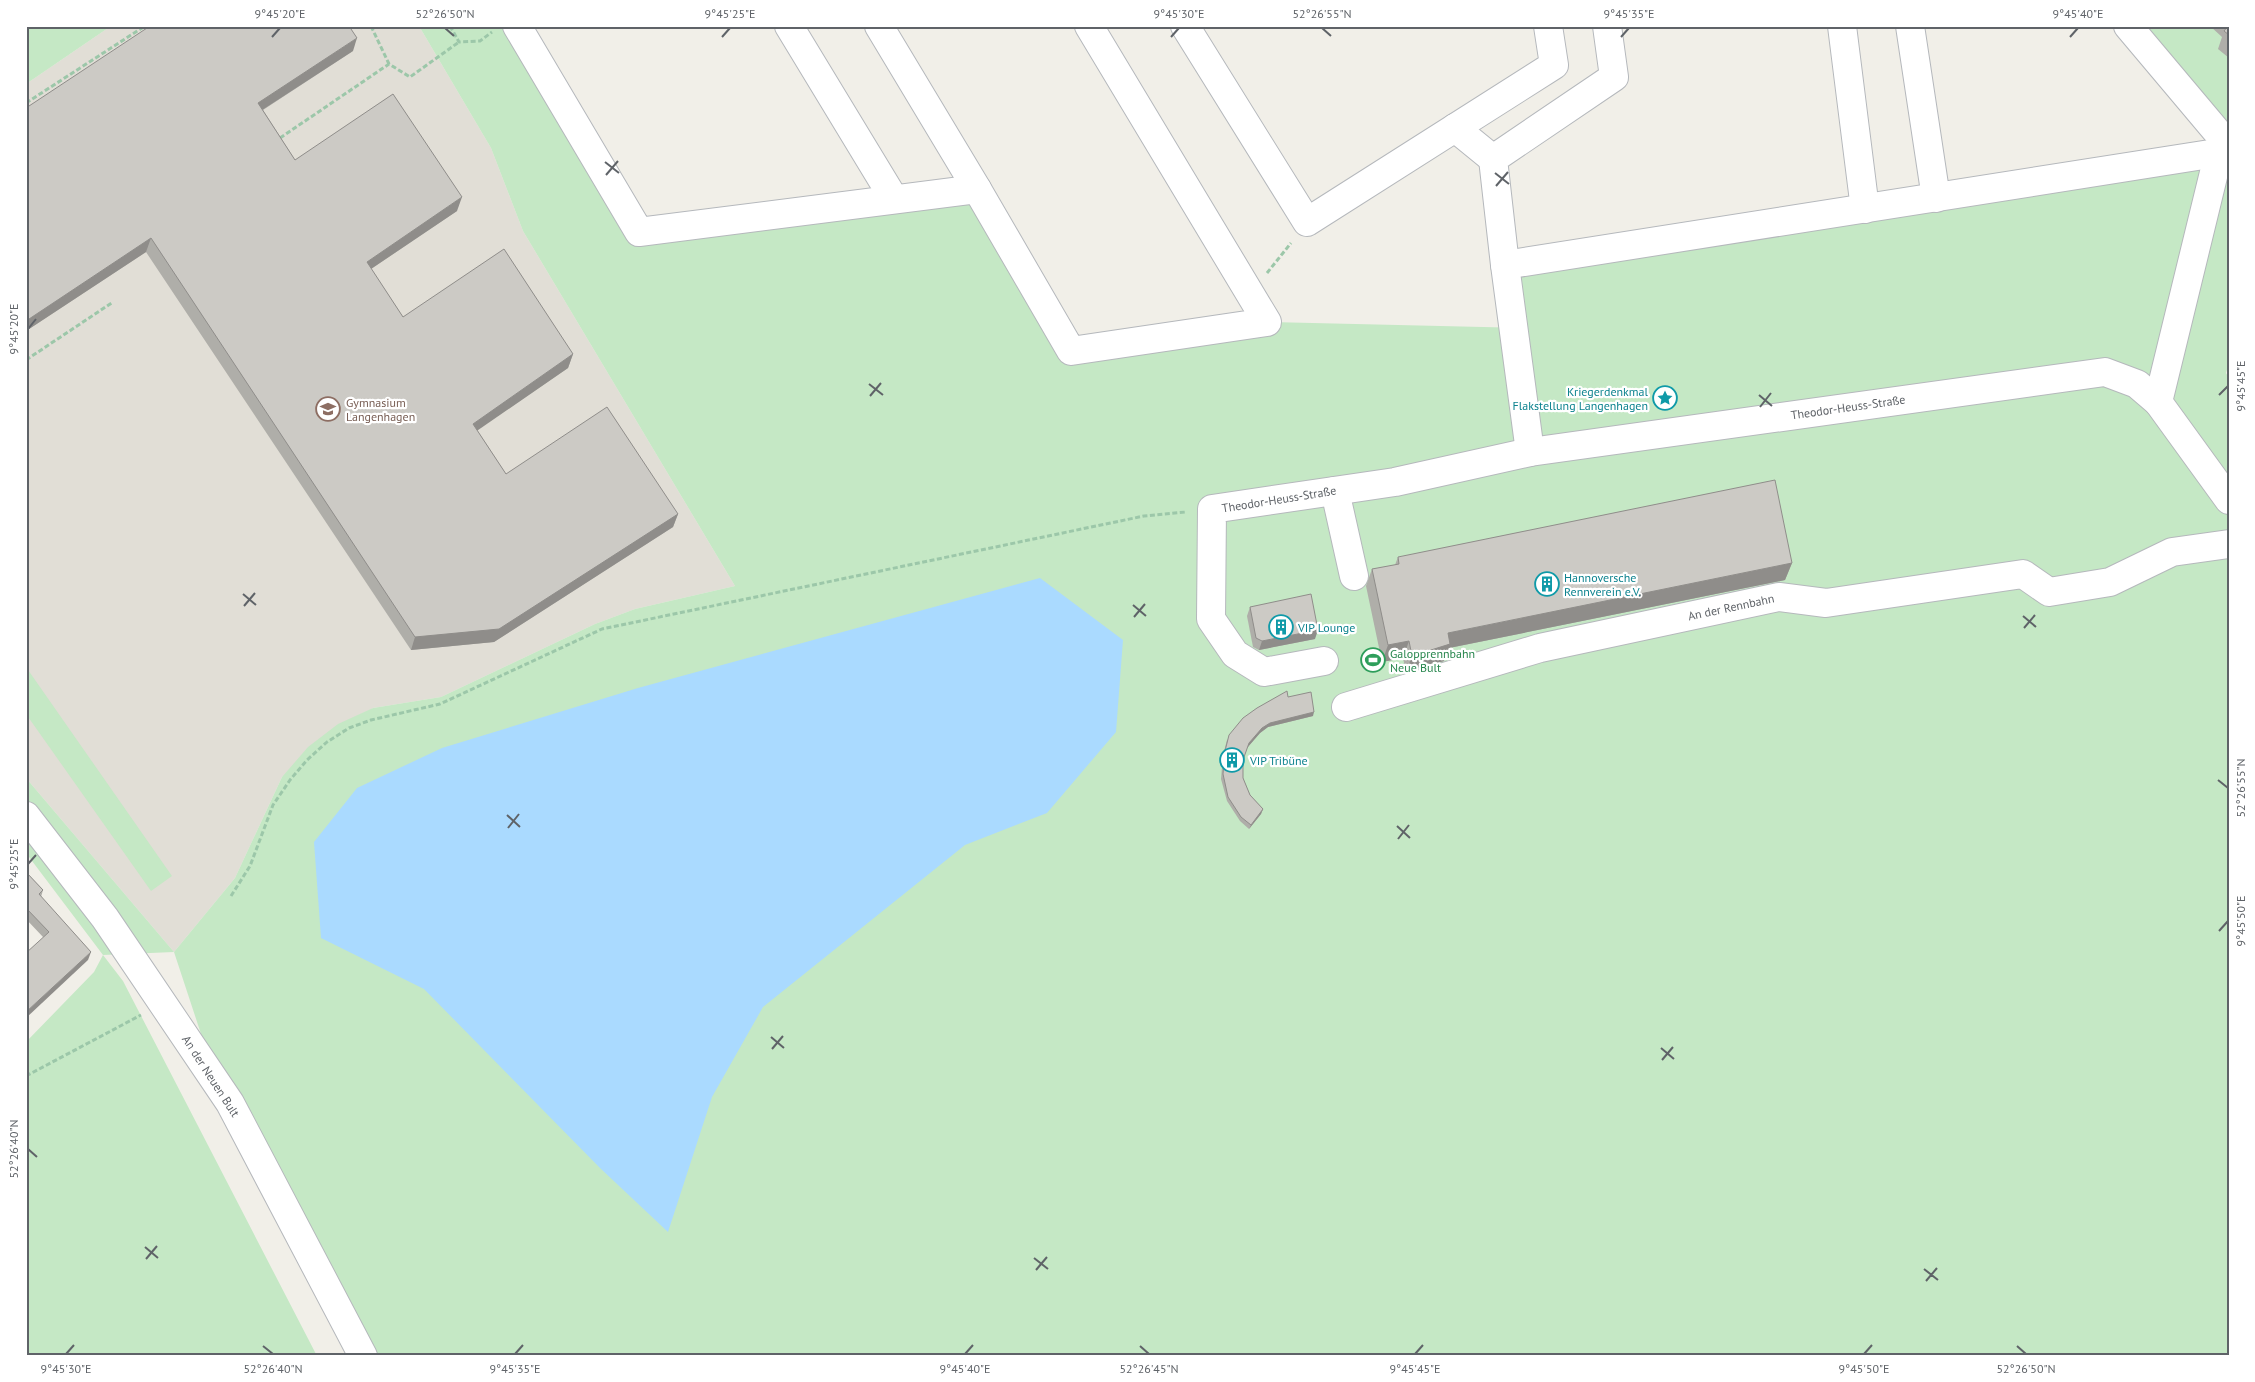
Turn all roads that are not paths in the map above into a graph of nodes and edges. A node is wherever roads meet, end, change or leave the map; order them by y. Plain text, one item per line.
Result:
1 (789, 26) edge
2 (879, 26) edge
3 (1089, 26) edge
4 (1185, 26) edge
5 (1548, 26) edge
6 (1607, 26) edge
7 (1842, 26) edge
8 (1910, 26) edge
9 (2128, 26) edge
10 (505, 29) edge
11 (1456, 128) junction
12 (2226, 150) edge
13 (1493, 159) junction
14 (977, 189) junction
15 (1936, 198) junction
16 (894, 199) junction
17 (1865, 209) junction
18 (1505, 265) junction
19 (2158, 402) junction
20 (1530, 452) junction
21 (1335, 491) junction
22 (2229, 500) edge
23 (2229, 544) edge
24 (1354, 576) dead end
25 (1324, 661) dead end
26 (1346, 707) dead end
27 (26, 816) edge
28 (363, 1356) edge

1 - 16 lane
2 - 14 lane
3 - 14 lane
4 - 11 lane
5 - 11 lane
6 - 13 lane
7 - 17 lane
8 - 15 lane
9 - 12 lane
10 - 16 lane
11 - 13 lane
12 - 15 lane
12 - 19 lane
13 - 18 lane
14 - 16 lane
15 - 17 lane
17 - 18 lane
18 - 20 lane
19 - 20 lane, Theodor-Heuss-Straße
19 - 22 lane, Theodor-Heuss-Straße
20 - 21 lane, Theodor-Heuss-Straße
21 - 24 lane
21 - 25 lane, Theodor-Heuss-Straße
23 - 26 lane, An der Rennbahn
27 - 28 lane, An der Neuen Bult

